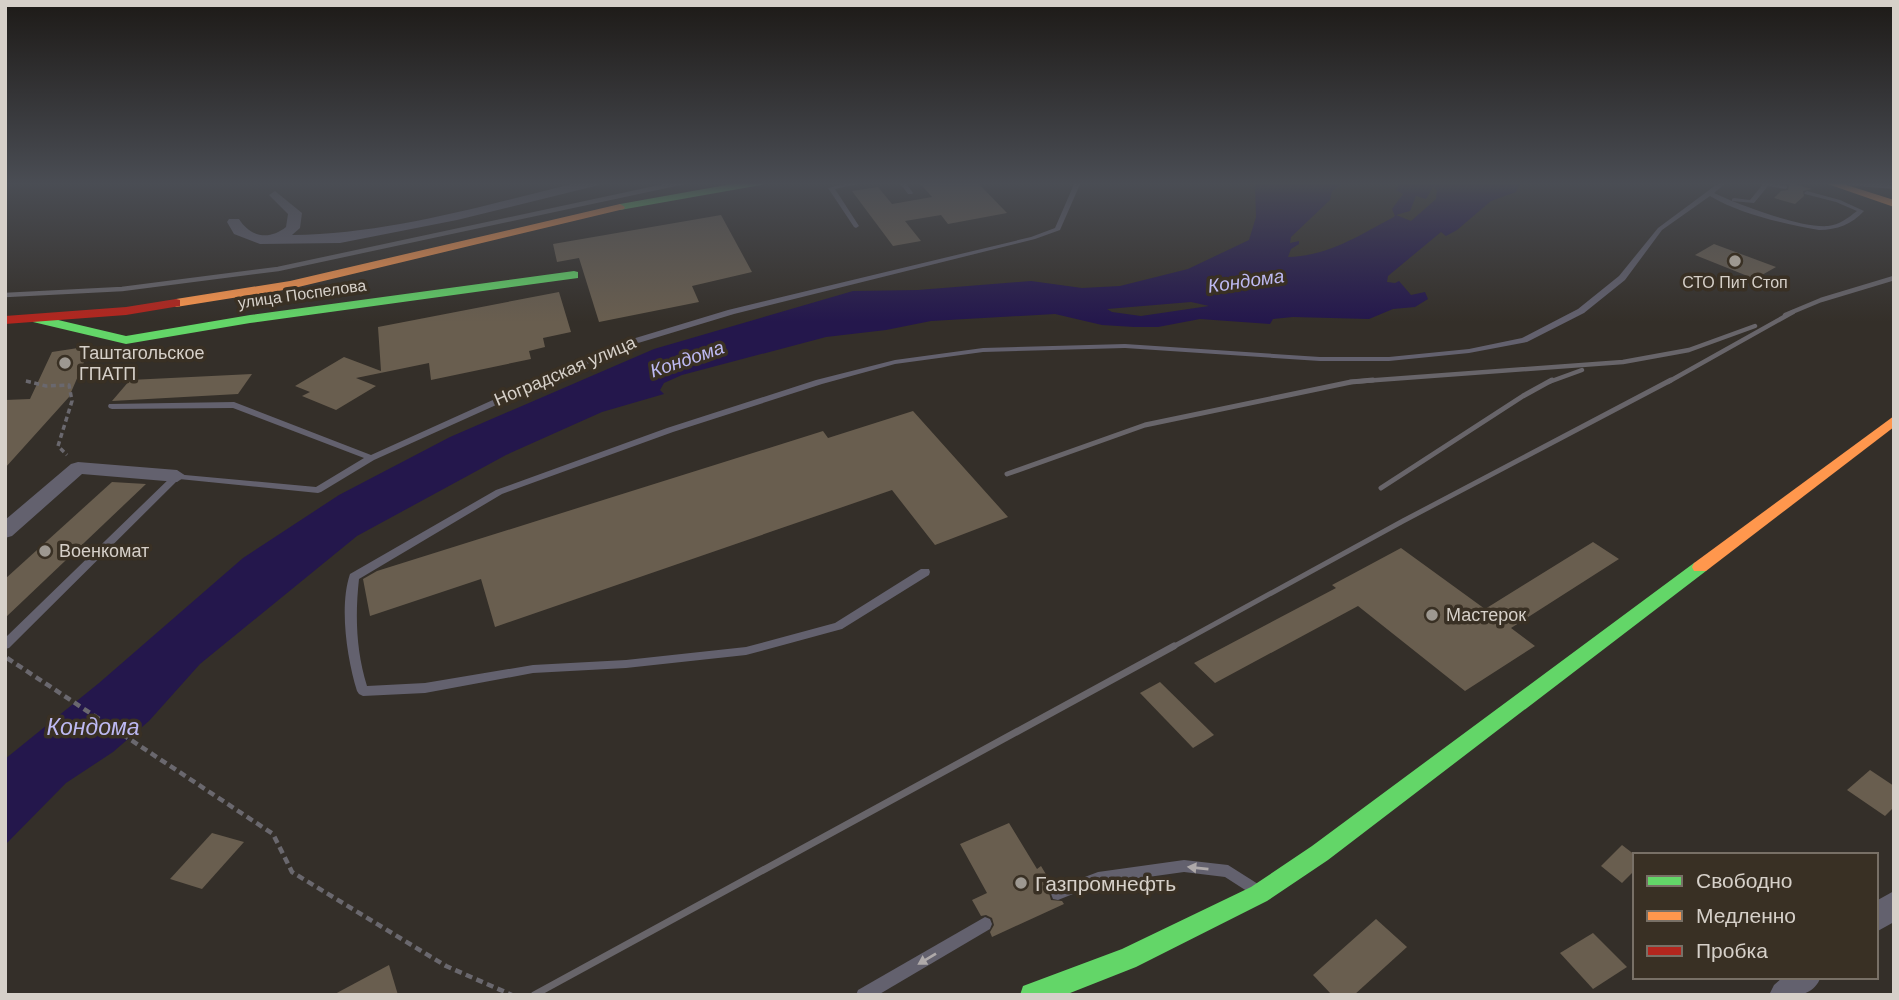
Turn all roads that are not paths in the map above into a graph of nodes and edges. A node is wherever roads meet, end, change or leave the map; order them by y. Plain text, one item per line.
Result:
1 (237, 229) edge
2 (292, 229) edge
3 (389, 229) edge
4 (522, 229) edge
5 (1058, 229) edge
6 (1661, 229) edge
7 (382, 230) joint
8 (278, 240) junction
9 (574, 275) dead end
10 (37, 318) junction
11 (5, 320) edge
12 (112, 406) dead end
13 (1894, 420) edge
14 (371, 458) junction
15 (177, 476) junction
16 (5, 531) edge
17 (925, 572) dead end
18 (5, 645) edge
19 (1058, 894) dead end
20 (1259, 894) junction
21 (1894, 904) edge
22 (1878, 917) edge
23 (985, 924) dead end
24 (1804, 979) edge
25 (863, 995) edge
26 (1032, 995) edge
27 (1784, 995) edge

1 - 8 street
2 - 8 street
3 - 7 street
4 - 10 main road
5 - 14 lane, Ноградская улица
6 - 17 lane
7 - 8 street
9 - 10 main road, улица Поспелова
10 - 11 main road
12 - 14 lane
13 - 20 main road
14 - 15 lane
15 - 16 street
15 - 18 lane
20 -> 19 lane
20 - 26 main road
21 - 22 street
23 -> 25 lane
24 - 27 street

